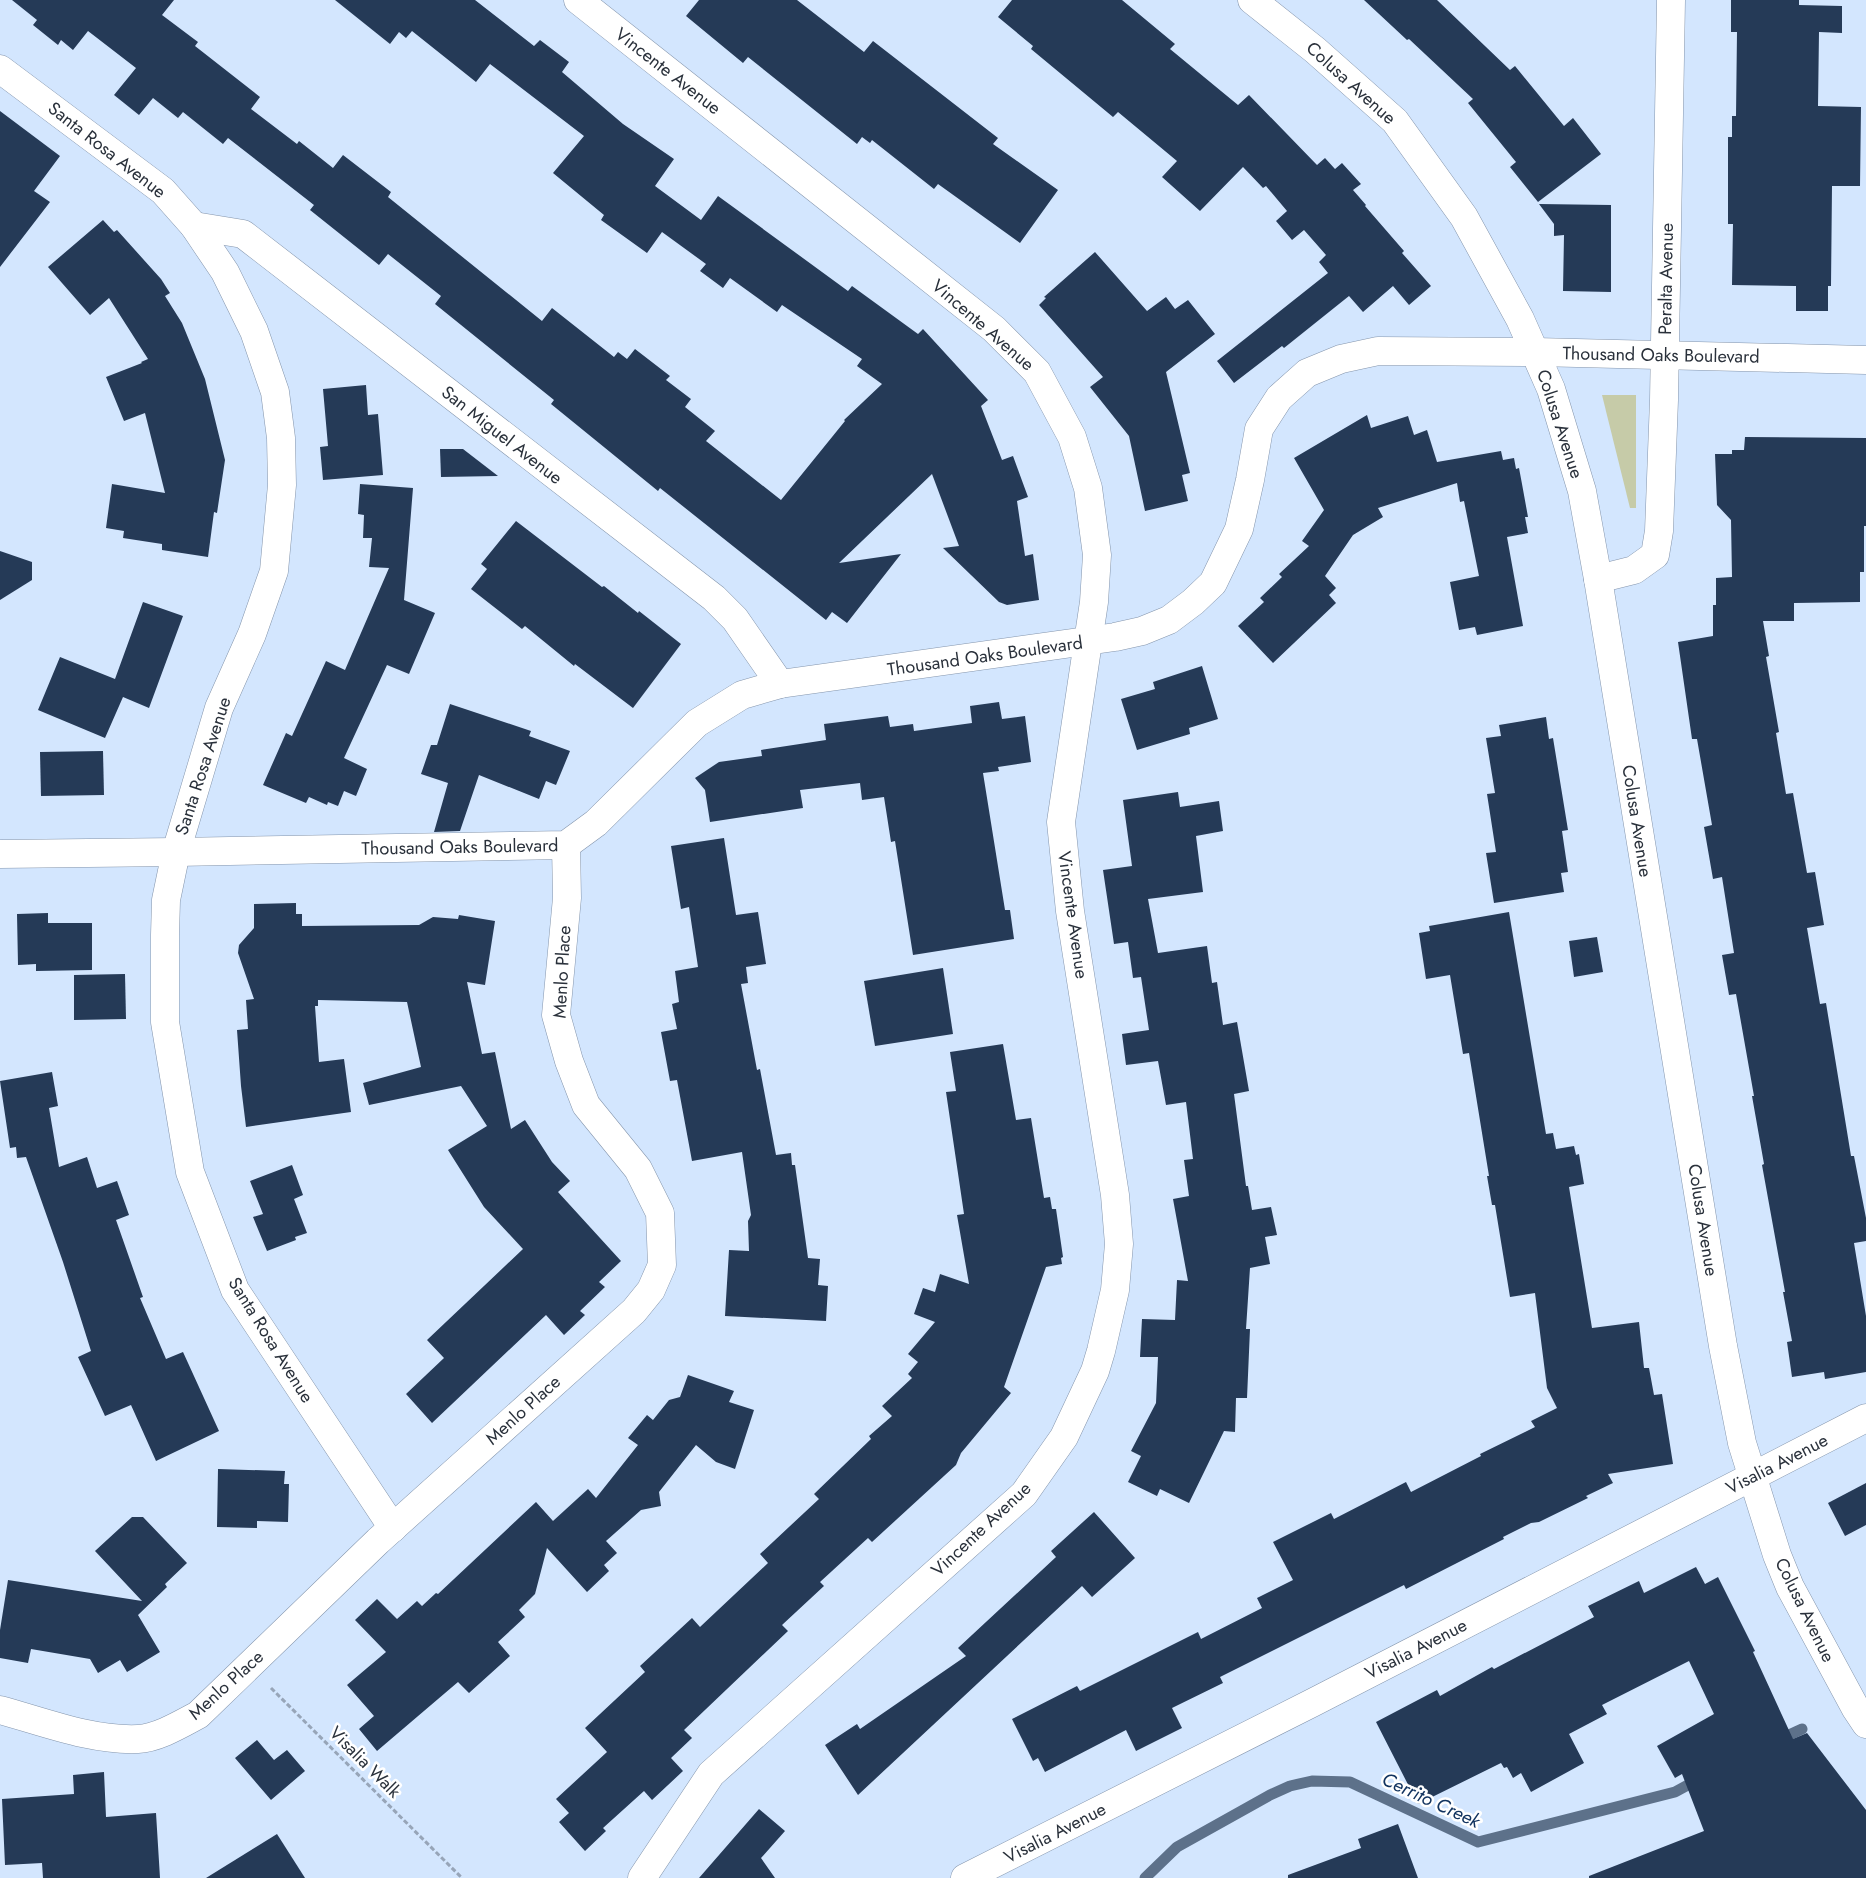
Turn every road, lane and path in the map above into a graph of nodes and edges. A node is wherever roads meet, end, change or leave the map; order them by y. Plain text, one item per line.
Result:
1 (578, 0) edge
2 (1252, 0) edge
3 (1671, 0) edge
4 (0, 69) edge
5 (194, 226) junction
6 (1536, 352) junction
7 (1664, 355) junction
8 (1866, 360) edge
9 (1598, 579) junction
10 (1088, 642) junction
11 (780, 684) junction
12 (566, 845) junction
13 (176, 852) junction
14 (0, 854) edge
15 (1866, 1418) edge
16 (1753, 1477) junction
17 (393, 1528) junction
18 (248, 1666) junction
19 (0, 1710) edge
20 (1866, 1724) edge
21 (462, 1878) edge
22 (642, 1878) edge
23 (965, 1878) edge

1 - 10 street, Vincente Avenue
2 - 6 street, Colusa Avenue
3 - 7 street, Peralta Avenue
4 - 5 street, Santa Rosa Avenue
5 - 11 street, San Miguel Avenue
5 - 13 street, Santa Rosa Avenue
6 - 7 street, Thousand Oaks Boulevard
6 - 9 street, Colusa Avenue
6 - 10 street, Thousand Oaks Boulevard
7 - 8 street, Thousand Oaks Boulevard
7 - 9 street, Peralta Avenue
9 - 16 street, Colusa Avenue
10 - 11 street, Thousand Oaks Boulevard
10 - 22 street, Vincente Avenue
11 - 12 street, Thousand Oaks Boulevard
12 - 13 street, Thousand Oaks Boulevard
12 - 17 street, Menlo Place
13 - 14 street, Thousand Oaks Boulevard
13 - 17 street, Santa Rosa Avenue
15 - 16 street, Visalia Avenue
16 - 20 street, Colusa Avenue
16 - 23 street, Visalia Avenue
17 - 18 street, Menlo Place
18 - 19 street, Menlo Place
18 - 21 path, Visalia Walk

